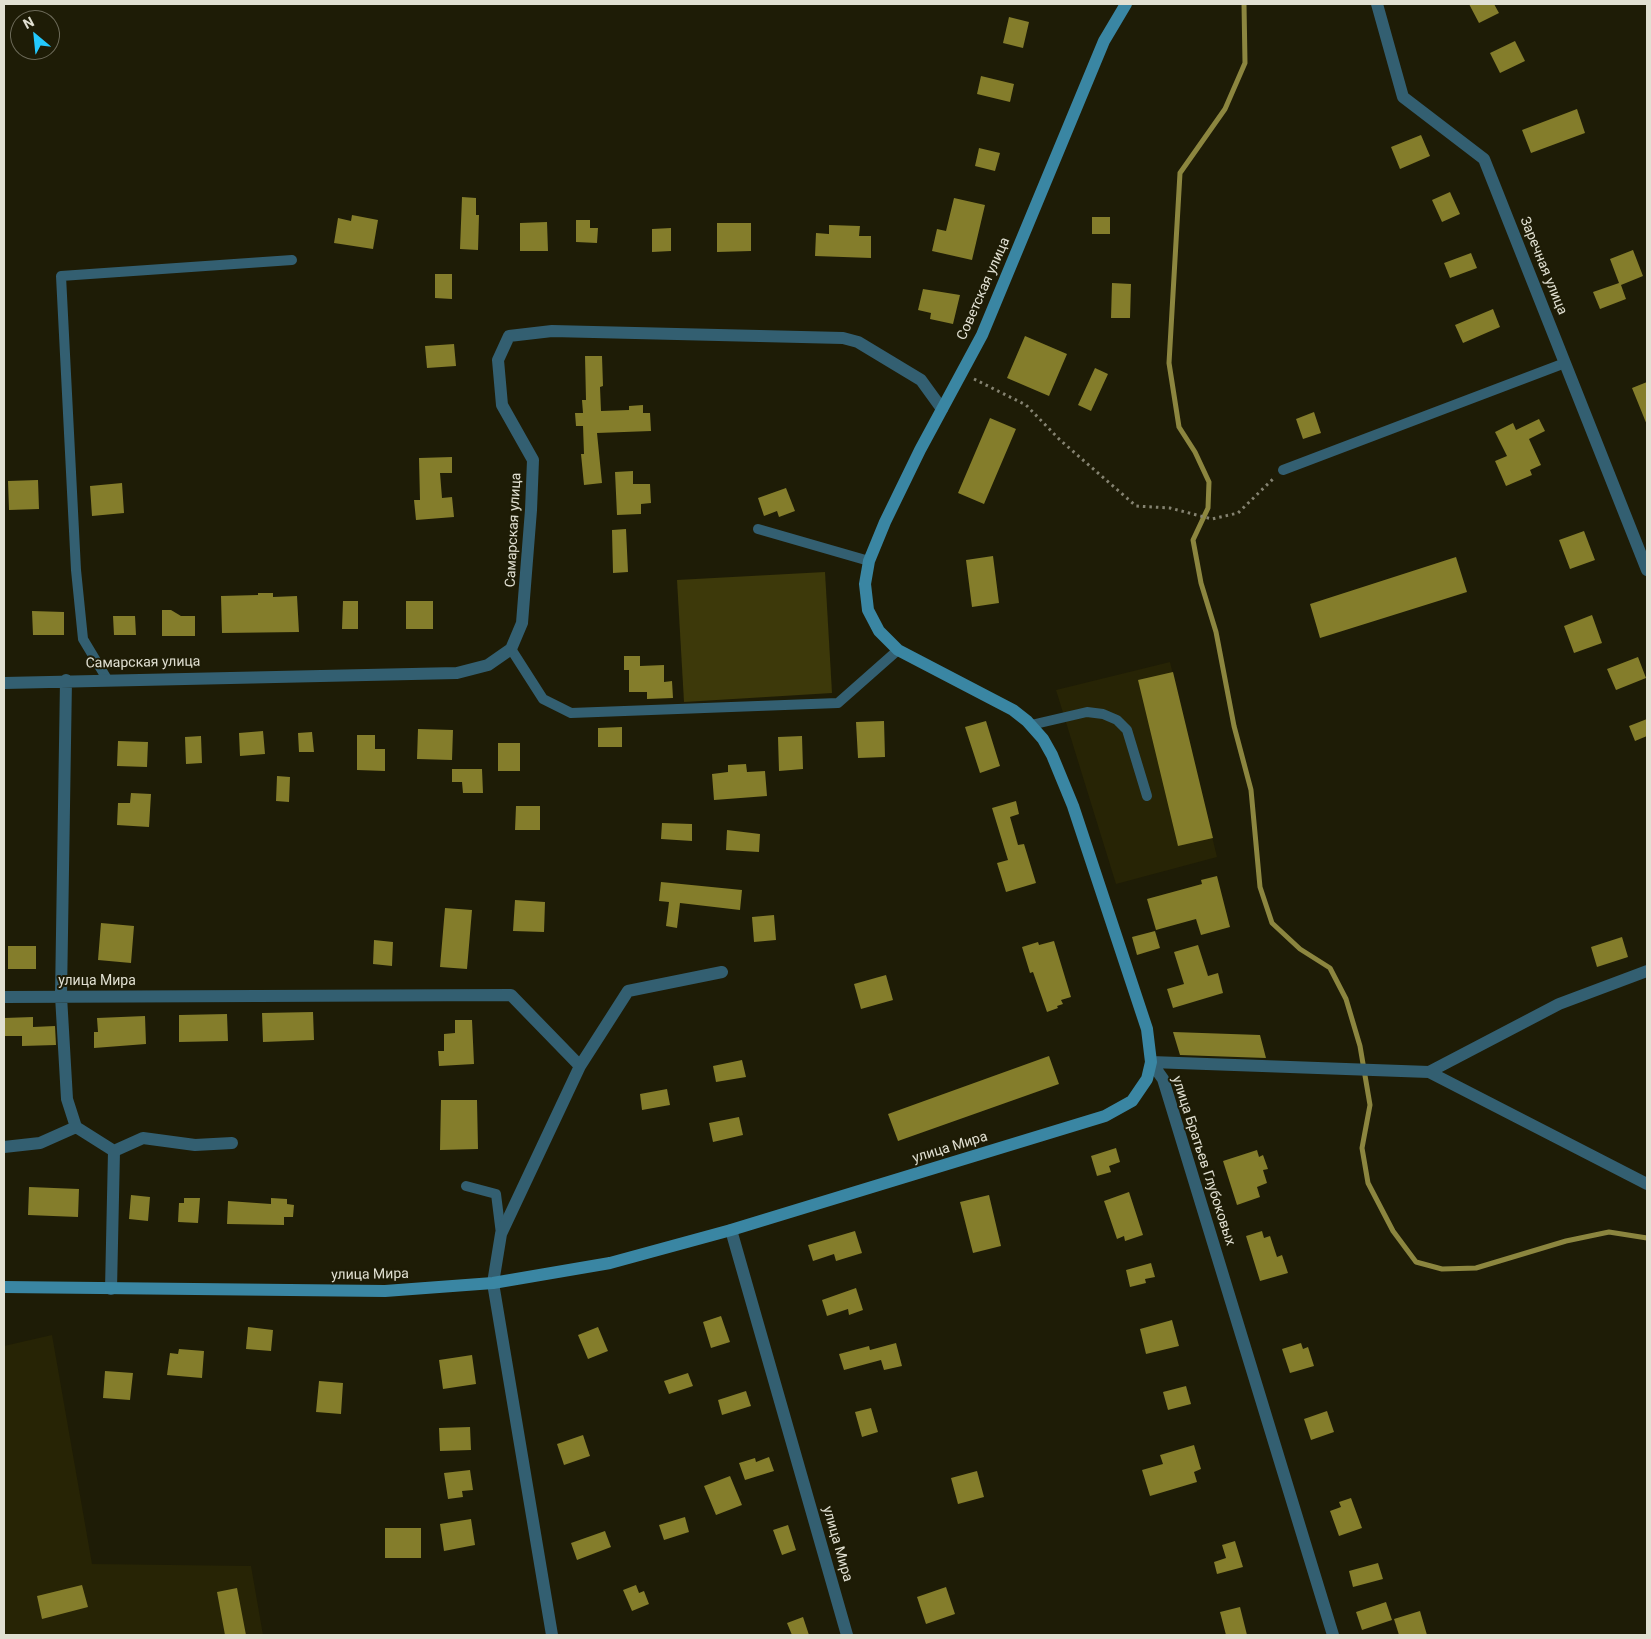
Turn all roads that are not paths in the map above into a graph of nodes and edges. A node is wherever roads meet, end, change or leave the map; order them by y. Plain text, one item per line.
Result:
1 (1126, 4) edge
2 (1377, 4) edge
3 (292, 260) dead end
4 (1565, 363) junction
5 (942, 409) junction
6 (1283, 470) road end
7 (758, 529) dead end
8 (869, 561) junction
9 (1647, 570) edge
10 (865, 584) joint
11 (511, 649) junction
12 (898, 650) junction
13 (107, 679) junction
14 (66, 680) junction
15 (4, 683) edge
16 (1031, 725) junction
17 (1147, 796) dead end
18 (1647, 971) edge
19 (722, 972) dead end
20 (61, 996) junction
21 (4, 997) edge
22 (1151, 1062) junction
23 (580, 1066) junction
24 (1429, 1072) junction
25 (76, 1127) junction
26 (232, 1143) dead end
27 (4, 1147) edge
28 (114, 1151) junction
29 (1647, 1184) edge
30 (466, 1186) dead end
31 (731, 1230) junction
32 (501, 1234) junction
33 (493, 1283) junction
34 (4, 1288) edge
35 (111, 1289) junction
36 (552, 1635) edge
37 (847, 1635) edge
38 (1333, 1635) edge

1 - 5 street, Советская улица
2 - 4 street, Заречная улица
3 - 13 lane
4 - 6 lane
4 - 9 street, Заречная улица
5 - 8 street, Советская улица
5 - 11 street, Самарская улица
7 - 8 lane
8 - 10 street, Советская улица
10 - 12 street, улица Братьев Глубоковых
11 - 12 lane
11 - 13 street, Самарская улица
12 - 16 street, улица Братьев Глубоковых
13 - 14 street, Самарская улица
14 - 15 street, Самарская улица
14 - 20 street
16 - 17 lane
16 - 22 street, улица Братьев Глубоковых
18 - 24 street
19 - 23 street
20 - 21 street, улица Мира
20 - 23 street, улица Мира
20 - 25 street
22 - 24 street
22 - 31 street, улица Мира
22 - 38 street, улица Братьев Глубоковых
23 - 32 street
24 - 29 street
25 - 27 street
25 - 28 street
26 - 28 street
28 - 35 street
30 - 32 lane
31 - 33 street, улица Мира
31 - 37 street, улица Мира
32 - 33 street
33 - 35 street, улица Мира
33 - 36 street
34 - 35 street, улица Мира

